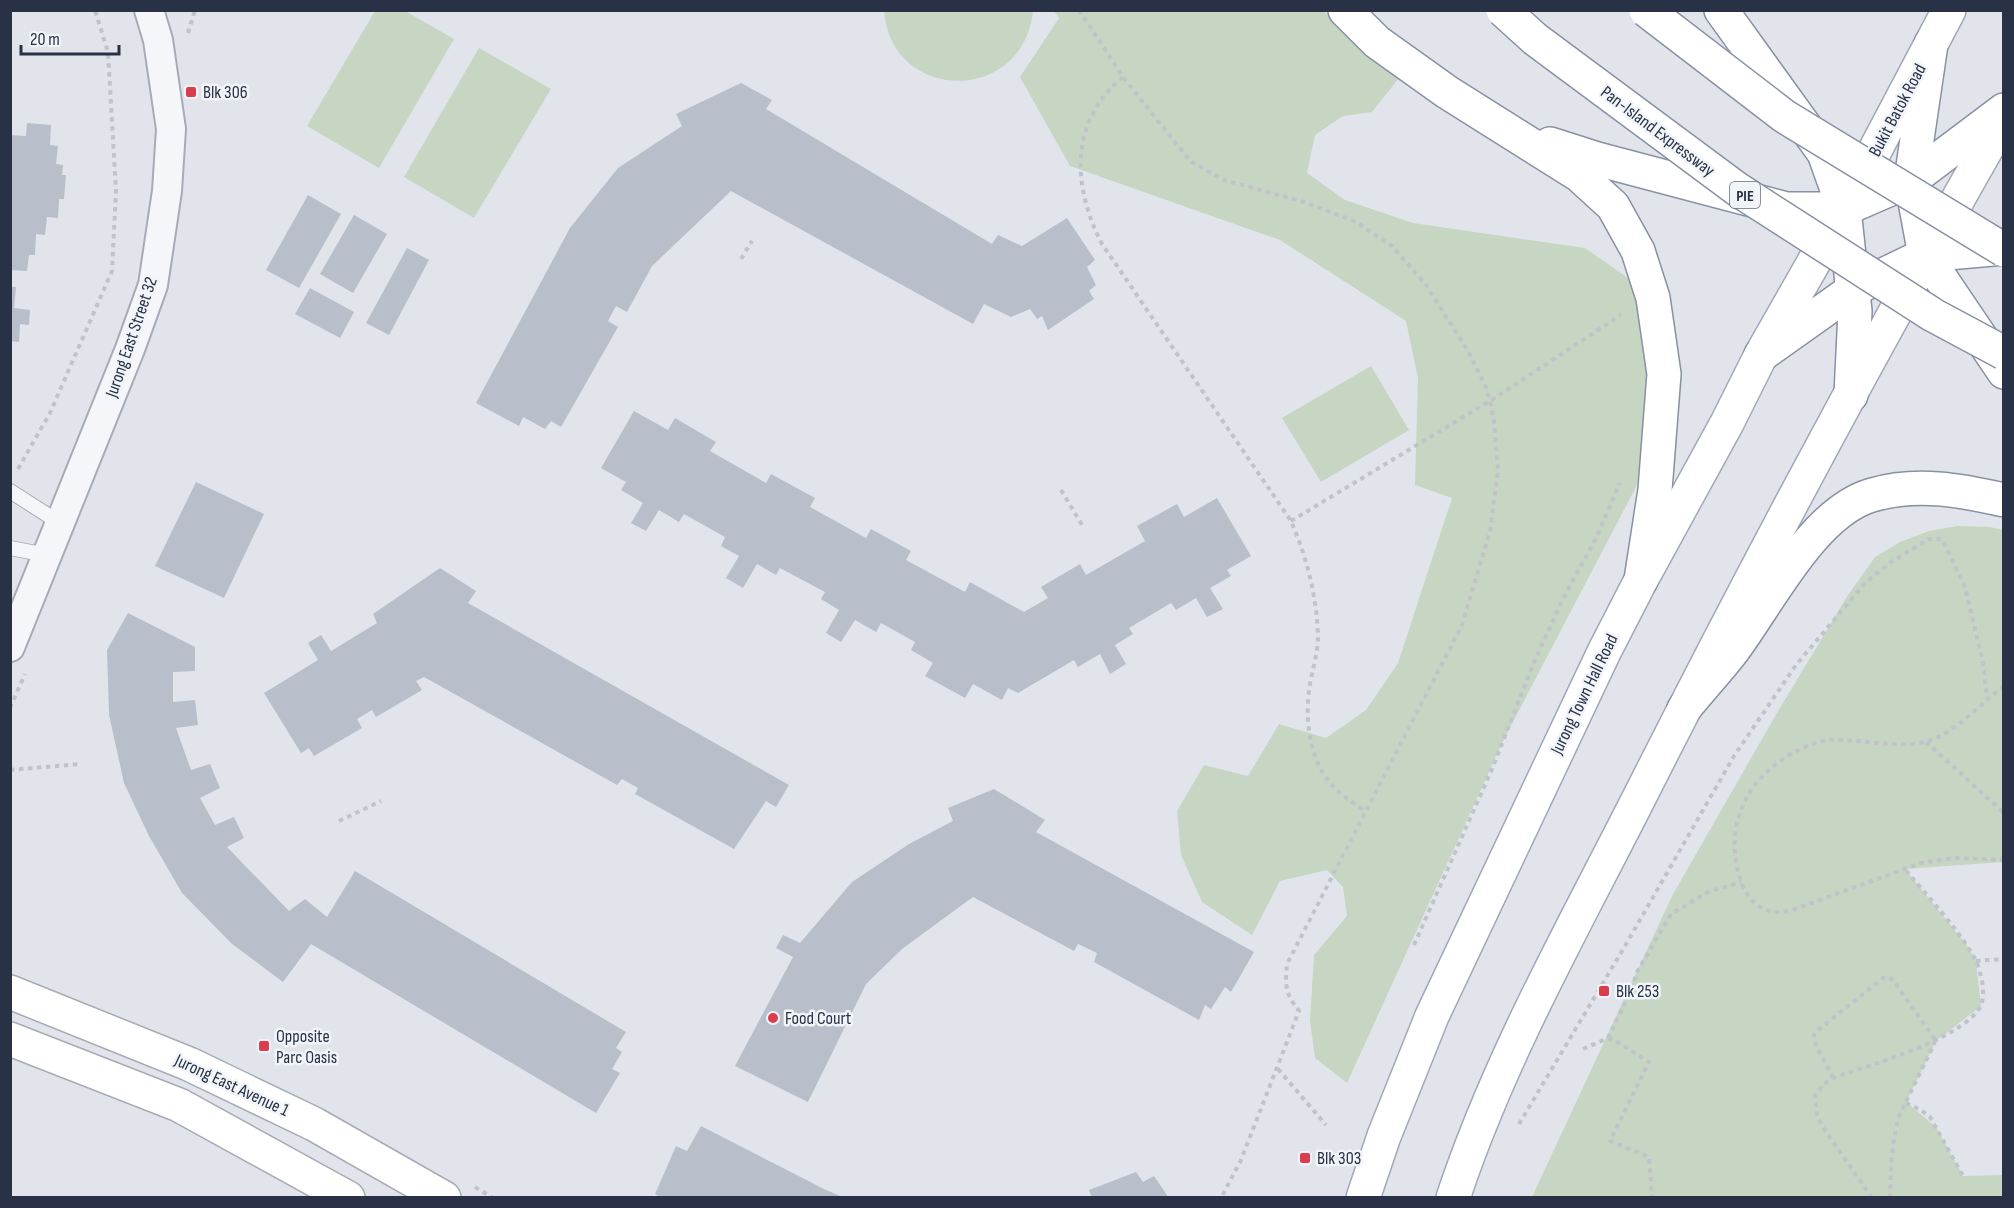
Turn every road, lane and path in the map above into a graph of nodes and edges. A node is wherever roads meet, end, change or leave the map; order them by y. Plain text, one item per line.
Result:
1 (95, 10) edge
2 (149, 10) edge
3 (195, 10) edge
4 (1079, 10) edge
5 (1345, 10) edge
6 (1503, 10) edge
7 (1646, 10) edge
8 (1721, 10) edge
9 (1949, 10) edge
10 (188, 33) dead end
11 (1931, 44) junction
12 (1123, 77) junction
13 (2004, 110) edge
14 (2004, 118) edge
15 (1512, 131) junction
16 (1911, 180) junction
17 (1844, 209) junction
18 (752, 241) dead end
19 (2004, 249) edge
20 (1926, 255) junction
21 (741, 259) dead end
22 (1854, 289) junction
23 (1626, 323) dead end
24 (2004, 353) edge
25 (1761, 355) junction
26 (2004, 372) edge
27 (1851, 395) junction
28 (1490, 401) junction
29 (16, 472) dead end
30 (1622, 478) dead end
31 (1061, 490) dead end
32 (10, 491) edge
33 (2004, 500) edge
34 (1291, 521) junction
35 (60, 523) junction
36 (1082, 525) dead end
37 (10, 548) edge
38 (46, 555) junction
39 (1641, 580) junction
40 (10, 647) edge
41 (2004, 686) edge
42 (1987, 699) junction
43 (1684, 709) junction
44 (1926, 742) junction
45 (80, 764) dead end
46 (10, 770) edge
47 (381, 801) dead end
48 (1366, 811) junction
49 (2004, 813) edge
50 (339, 821) dead end
51 (2004, 860) edge
52 (1904, 868) junction
53 (1742, 882) junction
54 (1414, 945) dead end
55 (2004, 959) edge
56 (1976, 961) junction
57 (10, 992) edge
58 (1608, 1038) junction
59 (10, 1039) edge
60 (1936, 1041) junction
61 (1583, 1048) dead end
62 (1278, 1068) junction
63 (1833, 1078) junction
64 (1906, 1103) junction
65 (1326, 1125) dead end
66 (1516, 1130) dead end
67 (1963, 1176) dead end
68 (348, 1197) edge
69 (444, 1197) edge
70 (1221, 1197) edge
71 (1363, 1197) edge
72 (1453, 1197) edge
73 (1652, 1197) edge
74 (1872, 1197) edge
75 (1890, 1197) edge

1 - 29 path
2 - 35 street, Jurong East Street 32
3 - 10 path
4 - 12 path
5 - 15 main road
6 - 24 main road, Pan-Island Expressway / PIE, bridge
7 - 19 main road, bridge
8 - 17 main road
9 - 11 main road, Bukit Batok Road
11 - 16 main road
11 - 17 main road, Bukit Batok Road
12 - 28 path
12 - 34 path
13 - 16 main road
14 - 20 main road
15 - 17 main road
15 - 39 main road
16 - 17 main road
16 - 20 main road
17 - 22 main road
17 - 25 main road, Jurong Town Hall Road
18 - 21 path
19 - 20 main road
20 - 22 main road
20 - 26 main road
20 - 27 main road
22 - 25 main road
22 - 27 main road
23 - 28 path
25 - 39 main road, Jurong Town Hall Road
27 - 43 main road
28 - 34 path
28 - 48 path
30 - 54 path
31 - 36 path
32 - 35 lane
33 - 43 main road
34 - 48 path
35 - 38 street, Jurong East Street 32
37 - 38 lane
38 - 40 street, Jurong East Street 32
39 - 71 main road, Jurong Town Hall Road
41 - 42 path
42 - 44 path
42 - 66 path
43 - 72 main road
44 - 49 path
44 - 53 path
45 - 46 path
47 - 50 path
48 - 62 path
51 - 52 path
52 - 53 path
52 - 56 path
53 - 58 path
55 - 56 path
56 - 60 path
57 - 69 main road, Jurong East Avenue 1
58 - 61 path
58 - 73 path
59 - 68 main road
60 - 63 path
60 - 63 path
60 - 64 path
62 - 65 path
62 - 70 path
63 - 74 path
64 - 67 path
64 - 75 path

